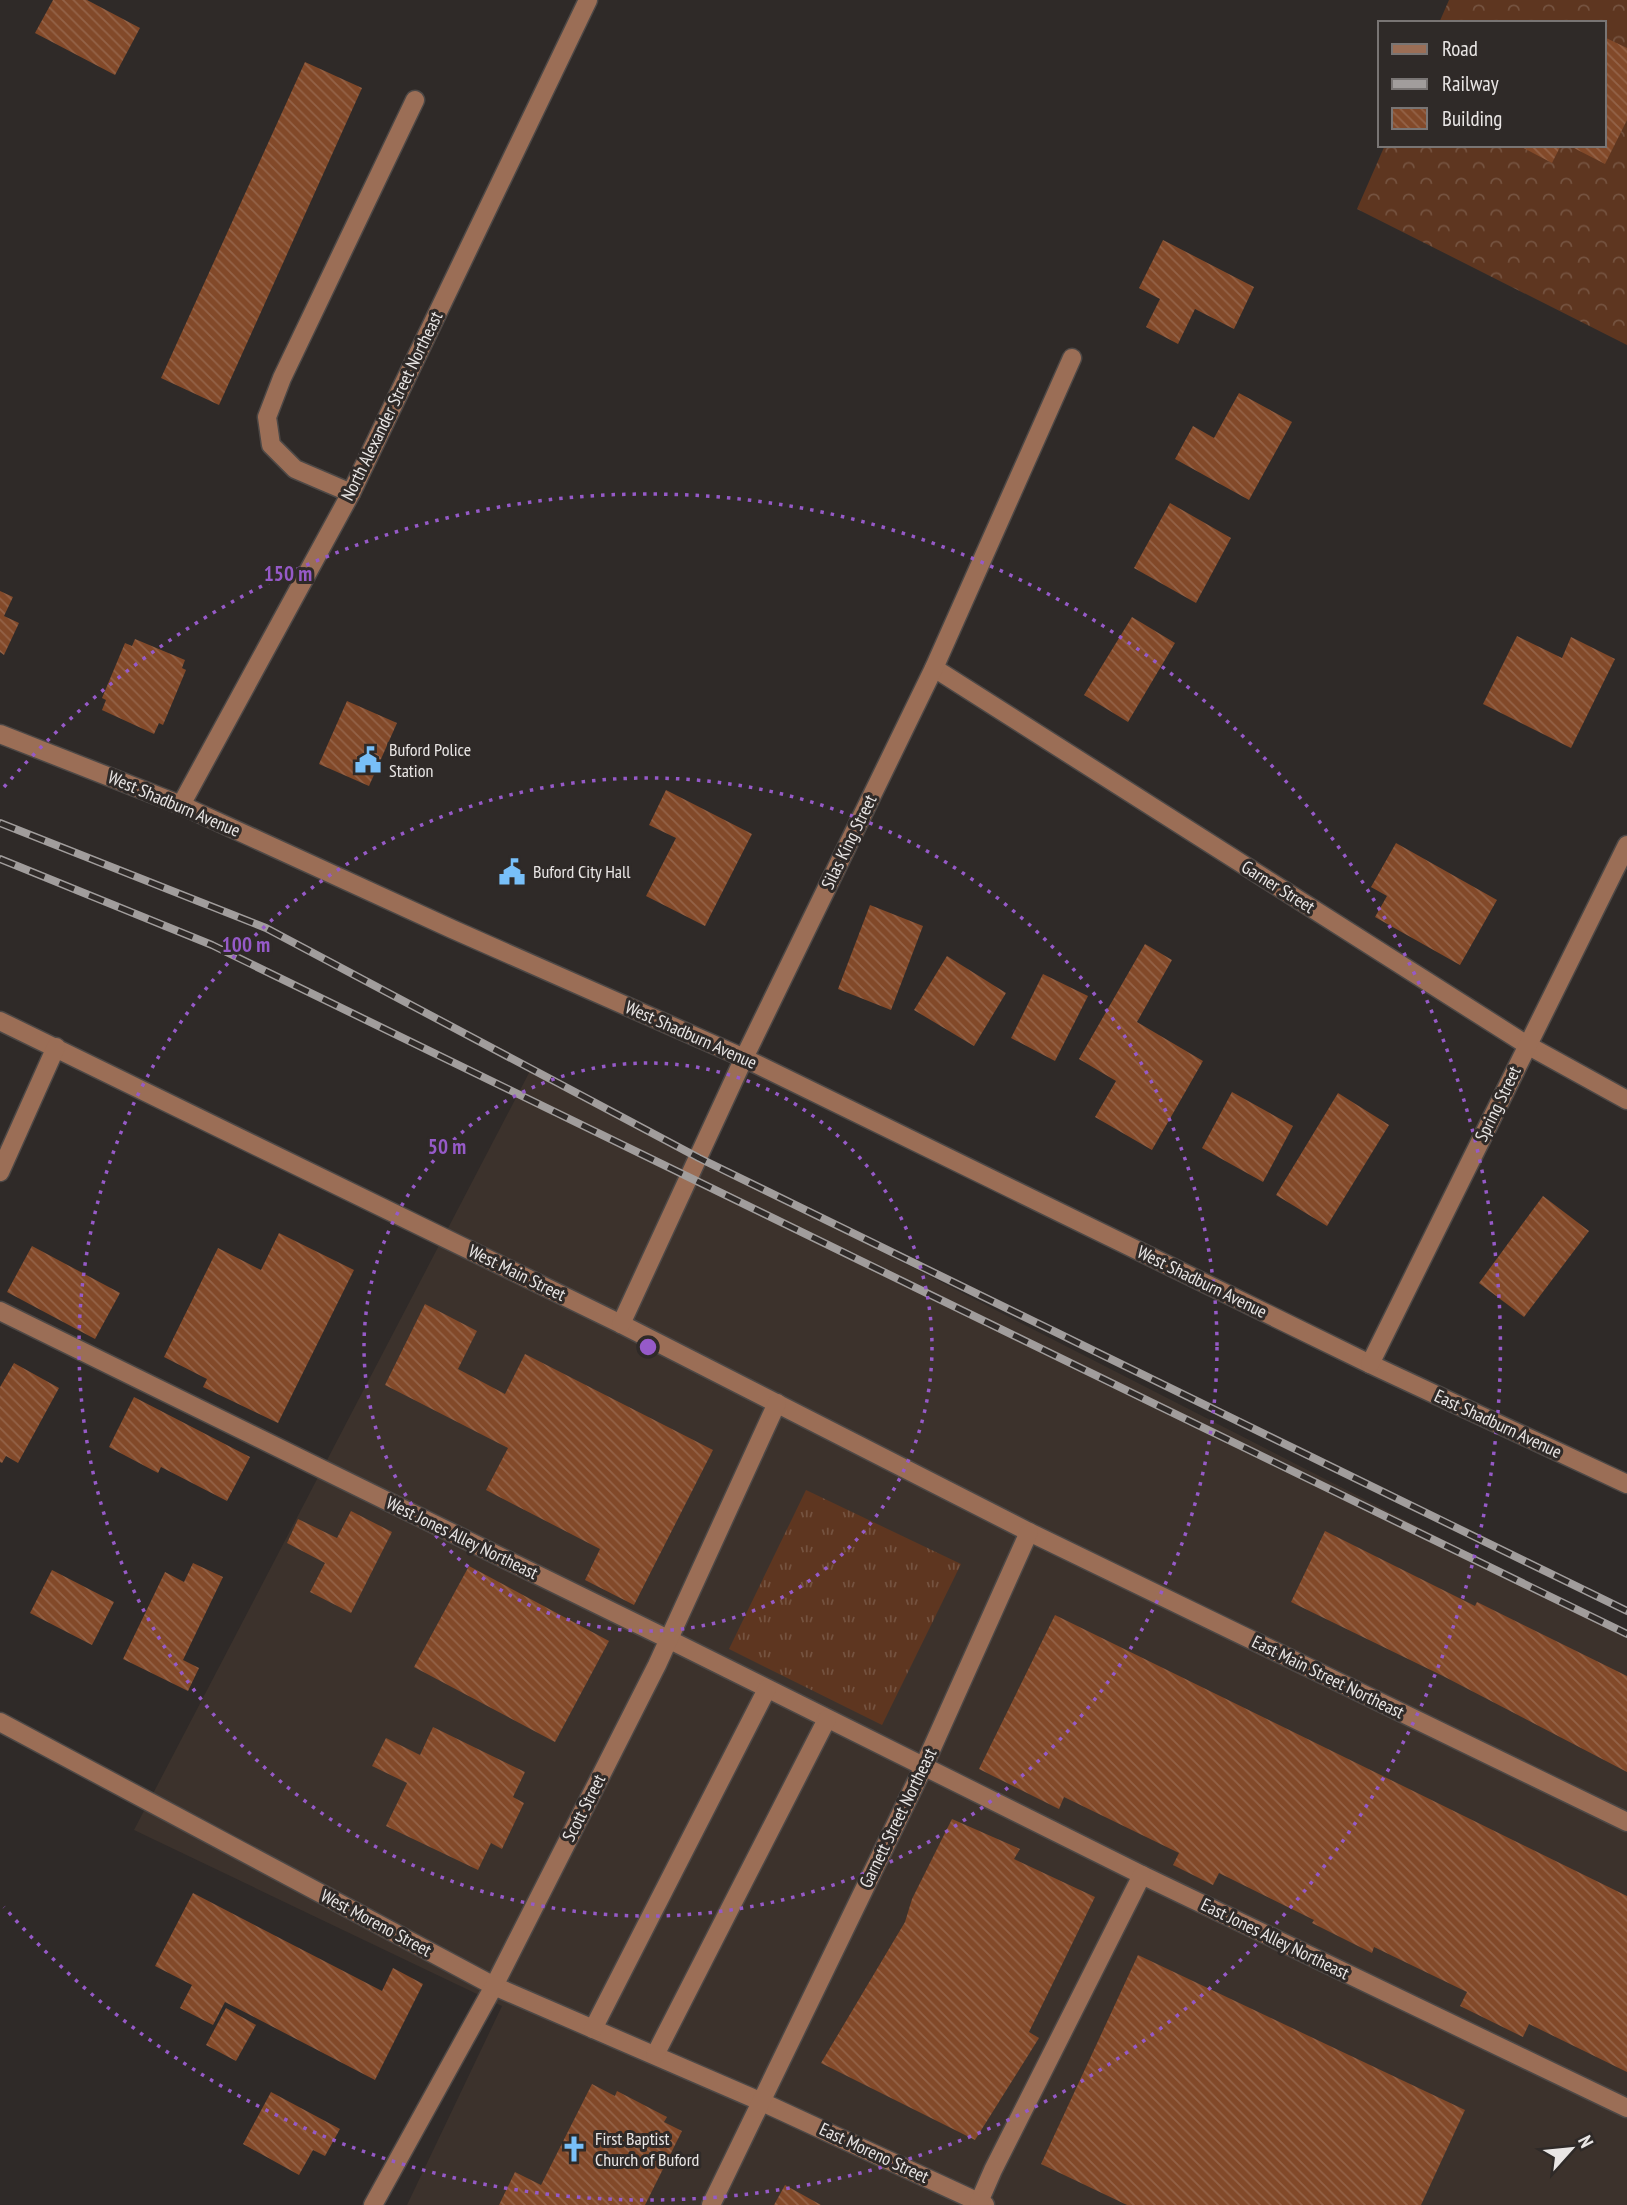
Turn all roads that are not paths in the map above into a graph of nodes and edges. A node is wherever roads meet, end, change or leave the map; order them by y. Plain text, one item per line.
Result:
1 (588, 0) edge
2 (415, 100) dead end
3 (1072, 358) dead end
4 (351, 494) junction
5 (934, 668) junction
6 (0, 734) edge
7 (181, 804) junction
8 (1627, 845) edge
9 (0, 1021) edge
10 (1527, 1045) junction
11 (56, 1047) junction
12 (744, 1058) junction
13 (1627, 1100) edge
14 (0, 1172) edge
15 (0, 1311) edge
16 (621, 1324) junction
17 (1370, 1364) junction
18 (777, 1403) junction
19 (1627, 1484) edge
20 (1029, 1532) junction
21 (670, 1640) junction
22 (767, 1689) junction
23 (827, 1719) junction
24 (0, 1722) edge
25 (923, 1768) junction
26 (1627, 1822) edge
27 (1142, 1875) junction
28 (494, 1986) junction
29 (593, 2029) junction
30 (655, 2056) junction
31 (762, 2102) junction
32 (1627, 2108) edge
33 (982, 2204) edge
34 (373, 2205) edge
35 (711, 2205) edge

1 - 4 street, North Alexander Street Northeast
2 - 4 street
3 - 5 street, Silas King Street
4 - 7 street, North Alexander Street Northeast
5 - 10 street, Garner Street
5 - 12 street, Silas King Street
6 - 7 street, West Shadburn Avenue
7 - 12 street, West Shadburn Avenue
8 - 10 street, Spring Street
9 - 11 street, West Main Street
10 - 13 street, Garner Street
10 - 17 street, Spring Street
11 - 14 street
11 - 16 street, West Main Street
12 - 16 street, Silas King Street
12 - 17 street, West Shadburn Avenue
15 - 21 street, West Jones Alley Northeast
16 - 18 street, West Main Street
17 - 19 street, East Shadburn Avenue
18 - 20 street, West Main Street
18 - 21 street, Scott Street
20 - 25 street, Garnett Street Northeast
20 - 26 street, East Main Street Northeast
21 - 22 street, West Jones Alley Northeast
21 - 28 street, Scott Street
22 - 23 street, West Jones Alley Northeast
22 - 29 street
23 - 25 street, West Jones Alley Northeast
23 - 30 street
24 - 28 street, West Moreno Street
25 - 27 street, East Jones Alley Northeast
25 - 31 street, Garnett Street Northeast
27 - 32 street, East Jones Alley Northeast
27 - 33 street
28 - 29 street, West Moreno Street
28 - 34 street, Scott Street
29 - 30 street, West Moreno Street
30 - 31 street, West Moreno Street
31 - 33 street, East Moreno Street
31 - 35 street, Garnett Street Northeast

